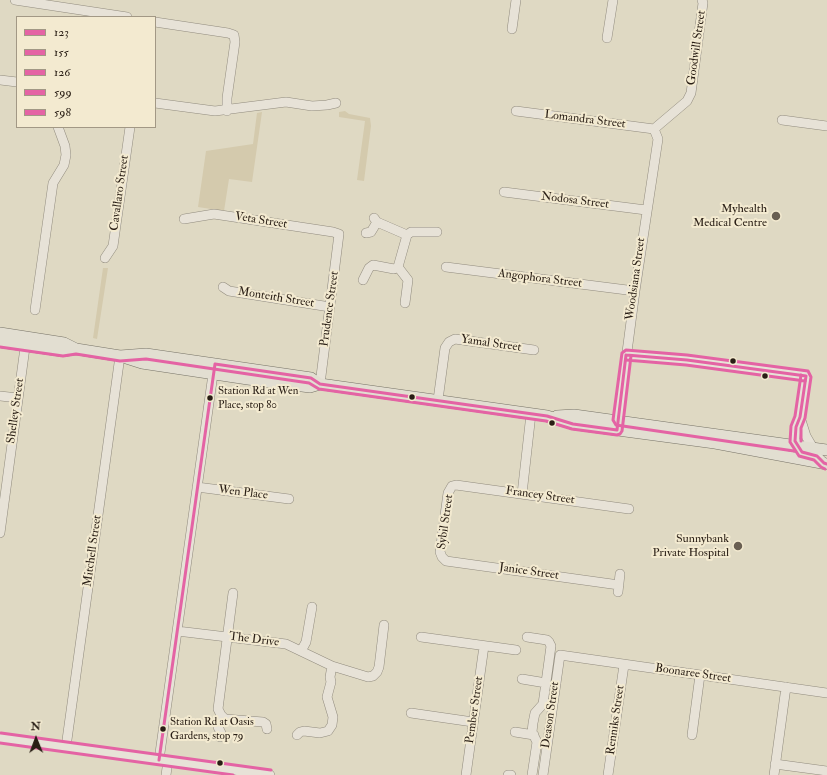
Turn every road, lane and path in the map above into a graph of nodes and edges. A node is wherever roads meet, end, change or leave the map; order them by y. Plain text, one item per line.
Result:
1 (15, 0) edge
2 (84, 0) edge
3 (516, 0) edge
4 (612, 0) edge
5 (702, 0) edge
6 (82, 10) junction
7 (121, 16) edge
8 (156, 22) edge
9 (512, 29) dead end
10 (607, 38) dead end
11 (0, 80) edge
12 (16, 82) edge
13 (156, 103) edge
14 (336, 103) dead end
15 (226, 111) junction
16 (516, 112) dead end
17 (782, 120) dead end
18 (827, 126) edge
19 (58, 128) edge
20 (130, 128) edge
21 (654, 129) junction
22 (504, 192) dead end
23 (646, 210) junction
24 (184, 219) dead end
25 (437, 232) dead end
26 (366, 233) dead end
27 (339, 234) joint
28 (407, 235) junction
29 (105, 258) dead end
30 (446, 267) dead end
31 (398, 268) junction
32 (363, 280) dead end
33 (223, 287) dead end
34 (635, 291) junction
35 (405, 303) dead end
36 (330, 307) junction
37 (35, 310) dead end
38 (0, 333) edge
39 (26, 341) junction
40 (0, 342) edge
41 (534, 350) dead end
42 (120, 356) junction
43 (626, 356) junction
44 (214, 369) junction
45 (320, 384) junction
46 (0, 396) edge
47 (18, 398) junction
48 (438, 400) junction
49 (531, 414) junction
50 (800, 417) junction
51 (617, 426) junction
52 (797, 446) junction
53 (813, 448) junction
54 (827, 450) edge
55 (825, 464) edge
56 (452, 486) joint
57 (197, 487) junction
58 (3, 491) edge
59 (522, 494) junction
60 (289, 499) dead end
61 (629, 509) dead end
62 (0, 533) edge
63 (442, 557) joint
64 (620, 574) dead end
65 (233, 593) dead end
66 (312, 607) dead end
67 (384, 624) dead end
68 (177, 631) junction
69 (228, 637) junction
70 (421, 637) dead end
71 (527, 637) dead end
72 (484, 646) junction
73 (516, 650) dead end
74 (302, 651) junction
75 (560, 656) joint
76 (624, 664) junction
77 (332, 666) junction
78 (700, 675) junction
79 (522, 679) dead end
80 (546, 682) junction
81 (786, 687) junction
82 (827, 693) edge
83 (411, 713) dead end
84 (222, 717) junction
85 (474, 722) junction
86 (267, 729) dead end
87 (515, 732) dead end
88 (297, 735) dead end
89 (534, 735) junction
90 (692, 735) dead end
91 (220, 737) dead end
92 (0, 738) edge
93 (66, 747) junction
94 (164, 761) junction
95 (775, 764) junction
96 (827, 771) edge
97 (166, 775) edge
98 (270, 775) edge
99 (466, 775) edge
100 (532, 775) edge
101 (543, 775) edge
102 (608, 775) edge
103 (774, 775) edge

1 - 6 street
2 - 6 street
3 - 9 street
4 - 10 street
5 - 21 street, Goodwill Street
6 - 7 street
8 - 15 street
11 - 12 street
13 - 15 street
14 - 15 street
16 - 21 street, Lomandra Street
17 - 18 street
19 - 37 street
20 - 29 street, Cavallaro Street
21 - 23 street, Woodsiana Street
22 - 23 street, Nodosa Street
23 - 34 street, Woodsiana Street
24 - 27 street, Veta Street
25 - 28 street
26 - 28 street
27 - 36 street, Prudence Street
28 - 31 street
30 - 34 street, Angophora Street
31 - 32 street
31 - 35 street
33 - 36 street, Monteith Street
34 - 43 street, Woodsiana Street
36 - 45 street, Prudence Street
38 - 39 main road
39 - 40 main road
39 - 42 main road
39 - 47 street, Shelley Street
41 - 48 street, Yamal Street
42 - 44 main road
42 - 93 street, Mitchell Street
43 - 50 street
43 - 51 street, Woodsiana Street
44 - 45 main road
44 - 57 street
45 - 48 main road
46 - 47 street
47 - 58 street, Shelley Street
48 - 49 main road
49 - 51 main road
49 - 59 street
50 - 52 street
50 - 53 street
51 - 52 main road
51 - 55 main road
52 - 53 main road
52 - 55 street
53 - 54 main road
56 - 59 street, Francey Street
56 - 63 street, Sybil Street
57 - 60 street, Wen Place
57 - 68 street
58 - 62 street, Shelley Street
59 - 61 street, Francey Street
63 - 64 street, Janice Street
65 - 69 street
66 - 74 street
67 - 77 street, The Drive
68 - 69 street, The Drive
68 - 94 street
69 - 74 street, The Drive
69 - 84 street
70 - 72 street
71 - 80 street
72 - 73 street
72 - 85 street, Pember Street
74 - 77 street, The Drive
75 - 76 street, Boonaree Street
75 - 101 street, Deason Street
76 - 78 street, Boonaree Street
76 - 102 street, Renniks Street
77 - 88 street
78 - 81 street, Boonaree Street
78 - 90 street
79 - 80 street
80 - 89 street
81 - 82 street, Boonaree Street
81 - 95 street
83 - 85 street
84 - 86 street
84 - 91 street
85 - 99 street, Pember Street
87 - 89 street
89 - 100 street
92 - 93 street
93 - 94 street
94 - 97 street
94 - 98 street
95 - 96 street
95 - 103 street

